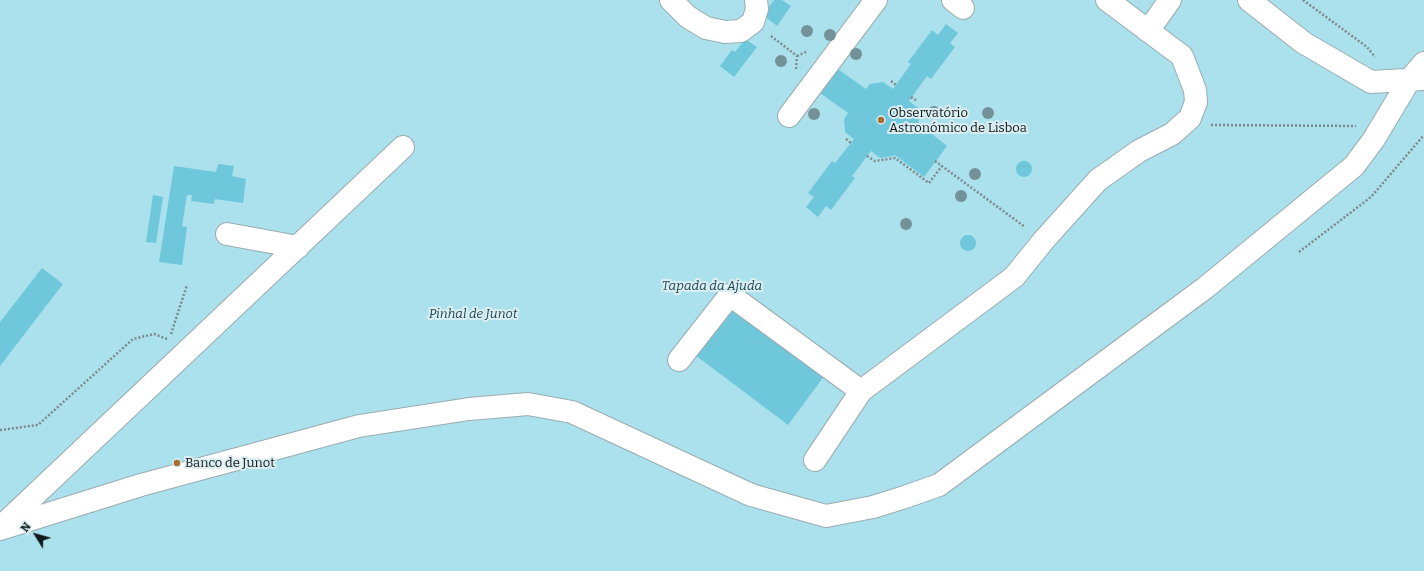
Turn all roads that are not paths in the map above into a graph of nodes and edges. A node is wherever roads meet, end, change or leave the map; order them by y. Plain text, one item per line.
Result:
1 (671, 0) edge
2 (756, 0) edge
3 (876, 0) edge
4 (1107, 0) edge
5 (1170, 0) edge
6 (1249, 0) edge
7 (1148, 30) junction
8 (1424, 63) edge
9 (1408, 80) edge
10 (789, 116) dead end
11 (403, 147) dead end
12 (227, 234) dead end
13 (298, 247) junction
14 (679, 360) dead end
15 (861, 392) junction
16 (816, 460) dead end
17 (0, 528) edge

1 - 2 street
3 - 10 street
4 - 7 street
5 - 7 street
6 - 9 street
7 - 15 street
8 - 9 street
9 - 17 street
11 - 13 street
12 - 13 street
13 - 17 street
14 - 15 street
15 - 16 street

